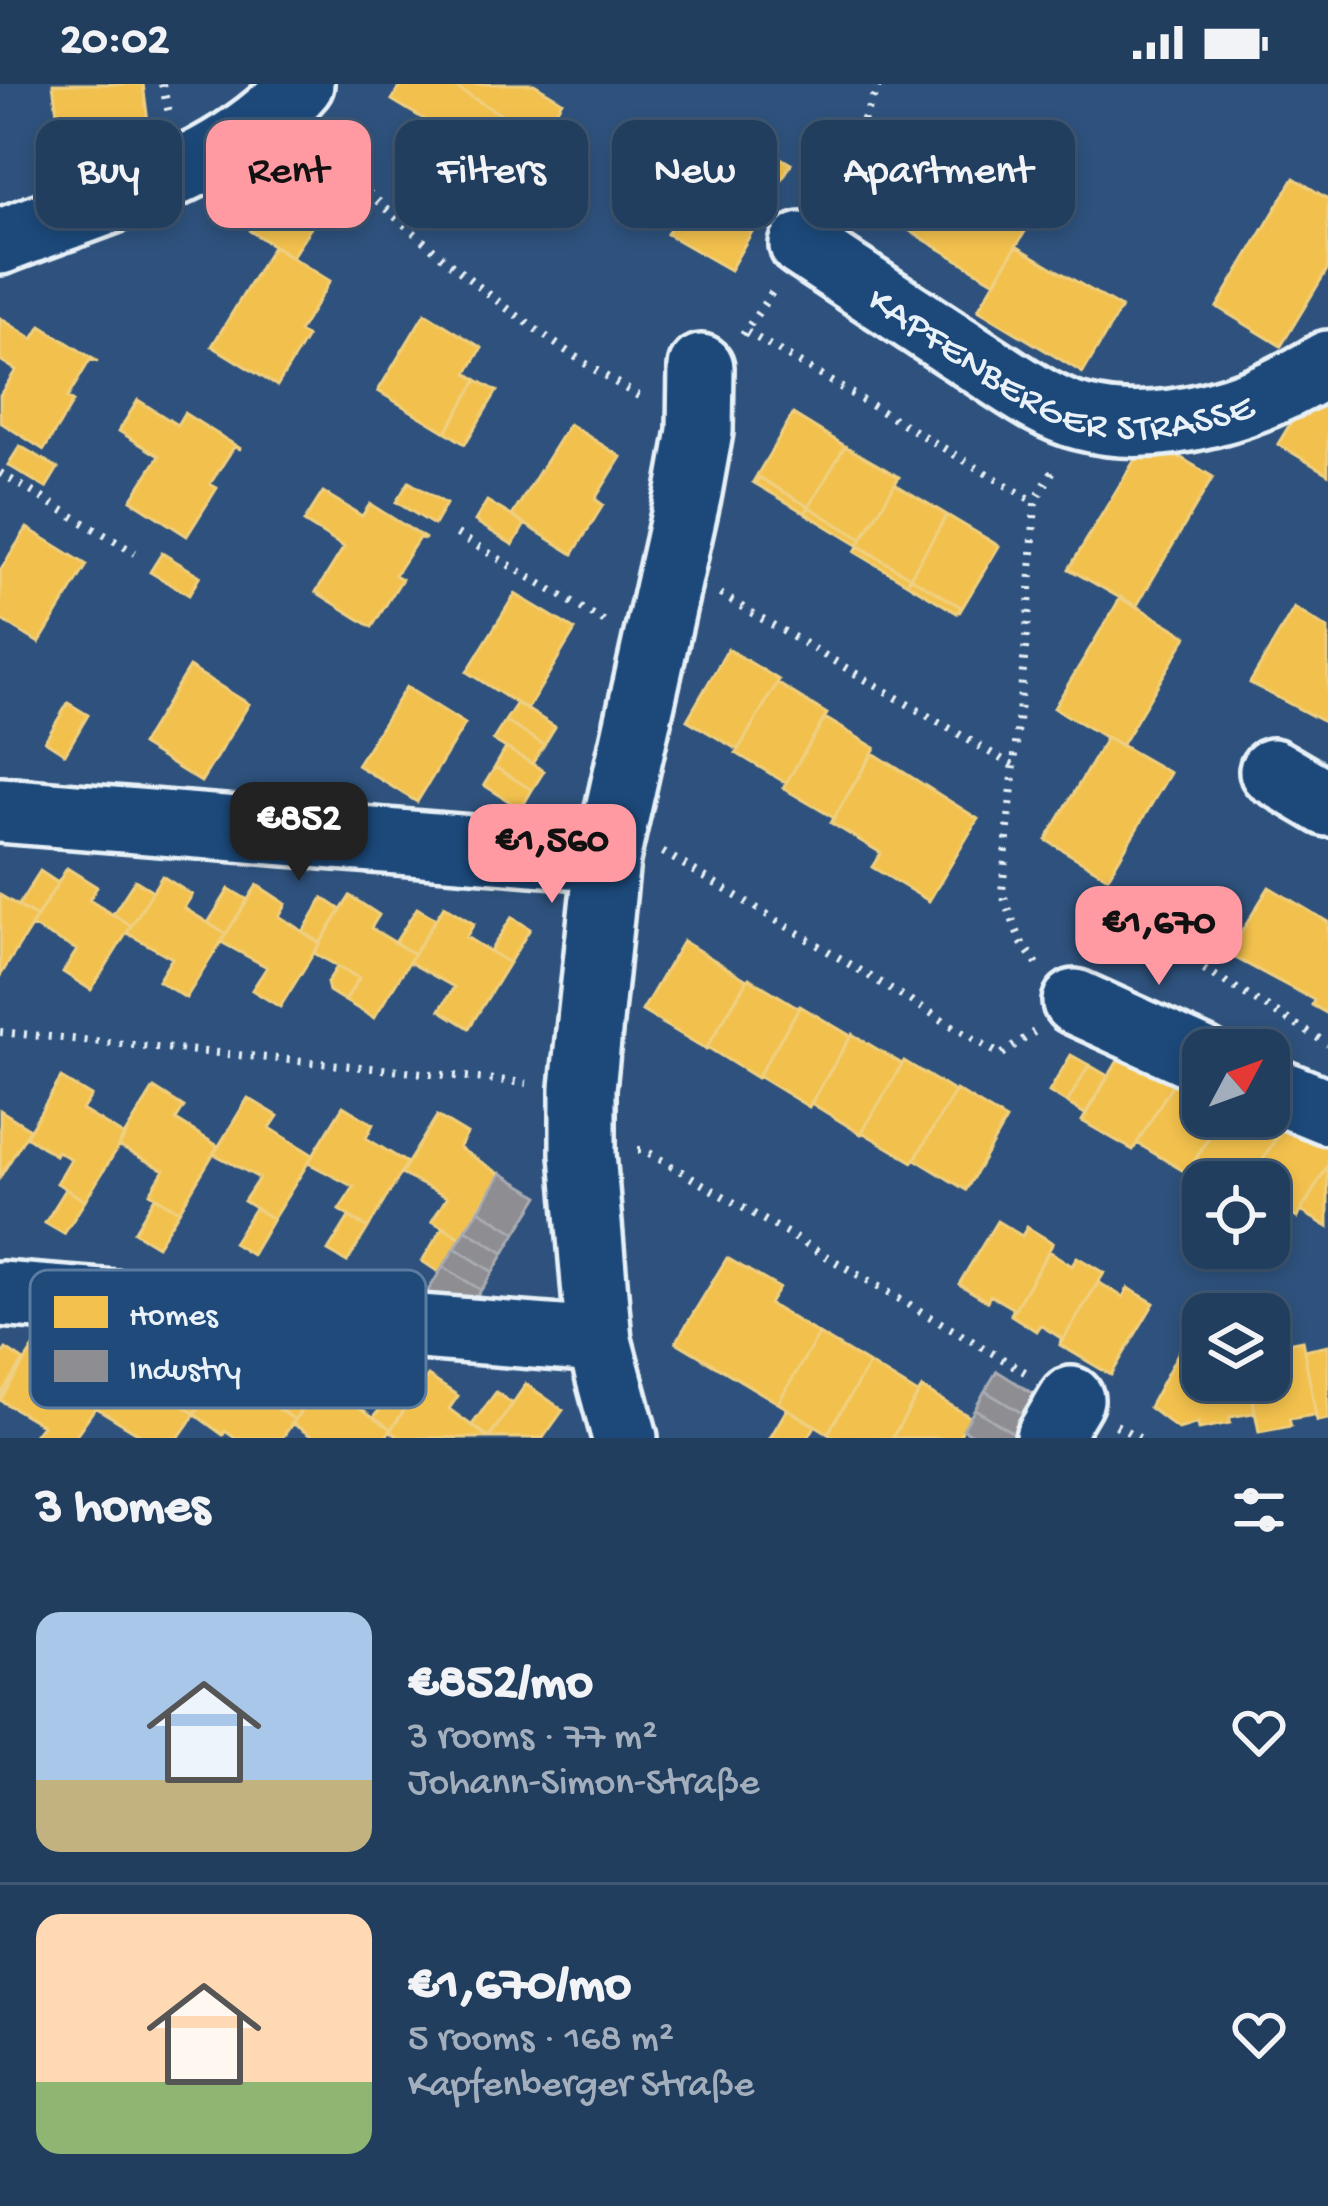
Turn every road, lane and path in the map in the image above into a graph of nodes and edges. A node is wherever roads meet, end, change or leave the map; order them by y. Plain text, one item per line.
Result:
1 (301, 84) edge
2 (371, 193) edge
3 (0, 242) edge
4 (802, 245) dead end
5 (724, 350) joint
6 (1328, 362) edge
7 (1082, 418) junction
8 (700, 430) junction
9 (0, 472) edge
10 (1035, 502) junction
11 (458, 534) dead end
12 (136, 553) dead end
13 (672, 566) junction
14 (653, 650) junction
15 (1015, 767) junction
16 (1272, 771) dead end
17 (1328, 804) edge
18 (0, 810) edge
19 (611, 841) junction
20 (1204, 969) dead end
21 (1075, 1002) junction
22 (0, 1033) edge
23 (1328, 1044) edge
24 (1182, 1050) edge
25 (583, 1088) junction
26 (1290, 1097) edge
27 (1328, 1112) edge
28 (583, 1154) junction
29 (0, 1294) edge
30 (30, 1296) edge
31 (426, 1328) edge
32 (599, 1342) junction
33 (1059, 1418) edge
34 (626, 1438) edge
35 (1139, 1438) edge

1 - 3 street
2 - 8 path
4 - 7 street, KAPFENBERGER STRASSE
5 - 8 street
5 - 10 path
6 - 7 street, KAPFENBERGER STRASSE
7 - 10 path
8 - 13 street
9 - 12 path
10 - 15 path
11 - 14 path
13 - 14 street
13 - 15 path
14 - 19 street
15 - 21 path
16 - 17 street
18 - 19 street
19 - 21 path
19 - 25 street
20 - 23 path
21 - 24 street
22 - 25 path
25 - 28 street
26 - 27 street
28 - 32 street
28 - 33 path
29 - 30 street
31 - 32 street
32 - 34 street
33 - 35 path

